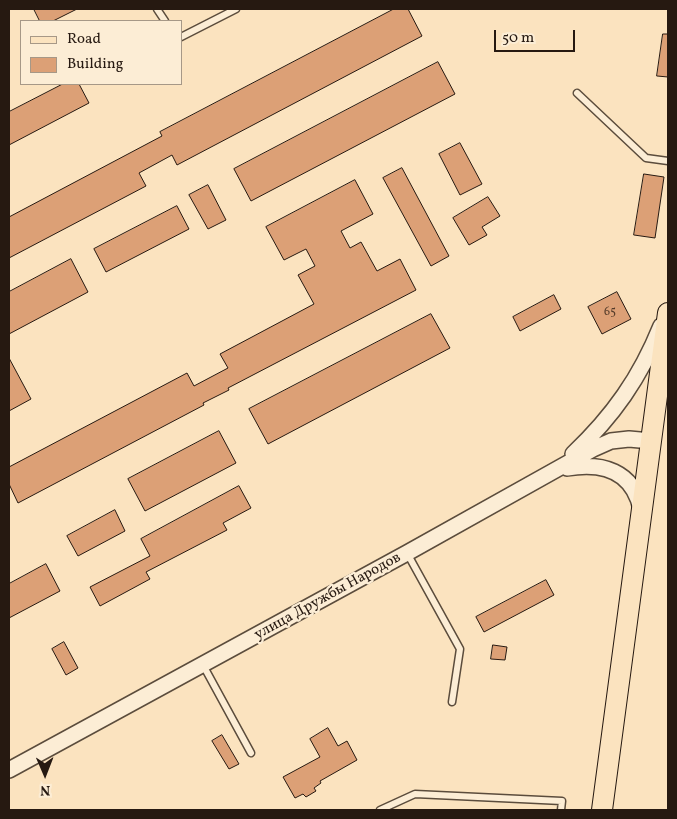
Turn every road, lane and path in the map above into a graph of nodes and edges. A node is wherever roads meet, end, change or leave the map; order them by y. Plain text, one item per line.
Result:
1 (157, 9) edge
2 (236, 9) edge
3 (164, 20) edge
4 (182, 37) edge
5 (576, 93) dead end
6 (668, 161) edge
7 (668, 309) edge
8 (668, 313) edge
9 (651, 441) junction
10 (556, 470) junction
11 (642, 514) junction
12 (407, 553) junction
13 (203, 665) junction
14 (452, 702) dead end
15 (251, 753) dead end
16 (9, 770) edge
17 (380, 810) edge
18 (561, 810) edge
19 (602, 810) edge

1 - 3 lane
2 - 4 lane
5 - 6 lane
7 - 10 street
8 - 9 main road
9 - 10 street, улица Дружбы Народов
9 - 11 main road
10 - 11 street
10 - 12 street, улица Дружбы Народов
11 - 19 main road
12 - 13 street, улица Дружбы Народов
12 - 14 lane
13 - 15 lane
13 - 16 street, улица Дружбы Народов
17 - 18 lane

